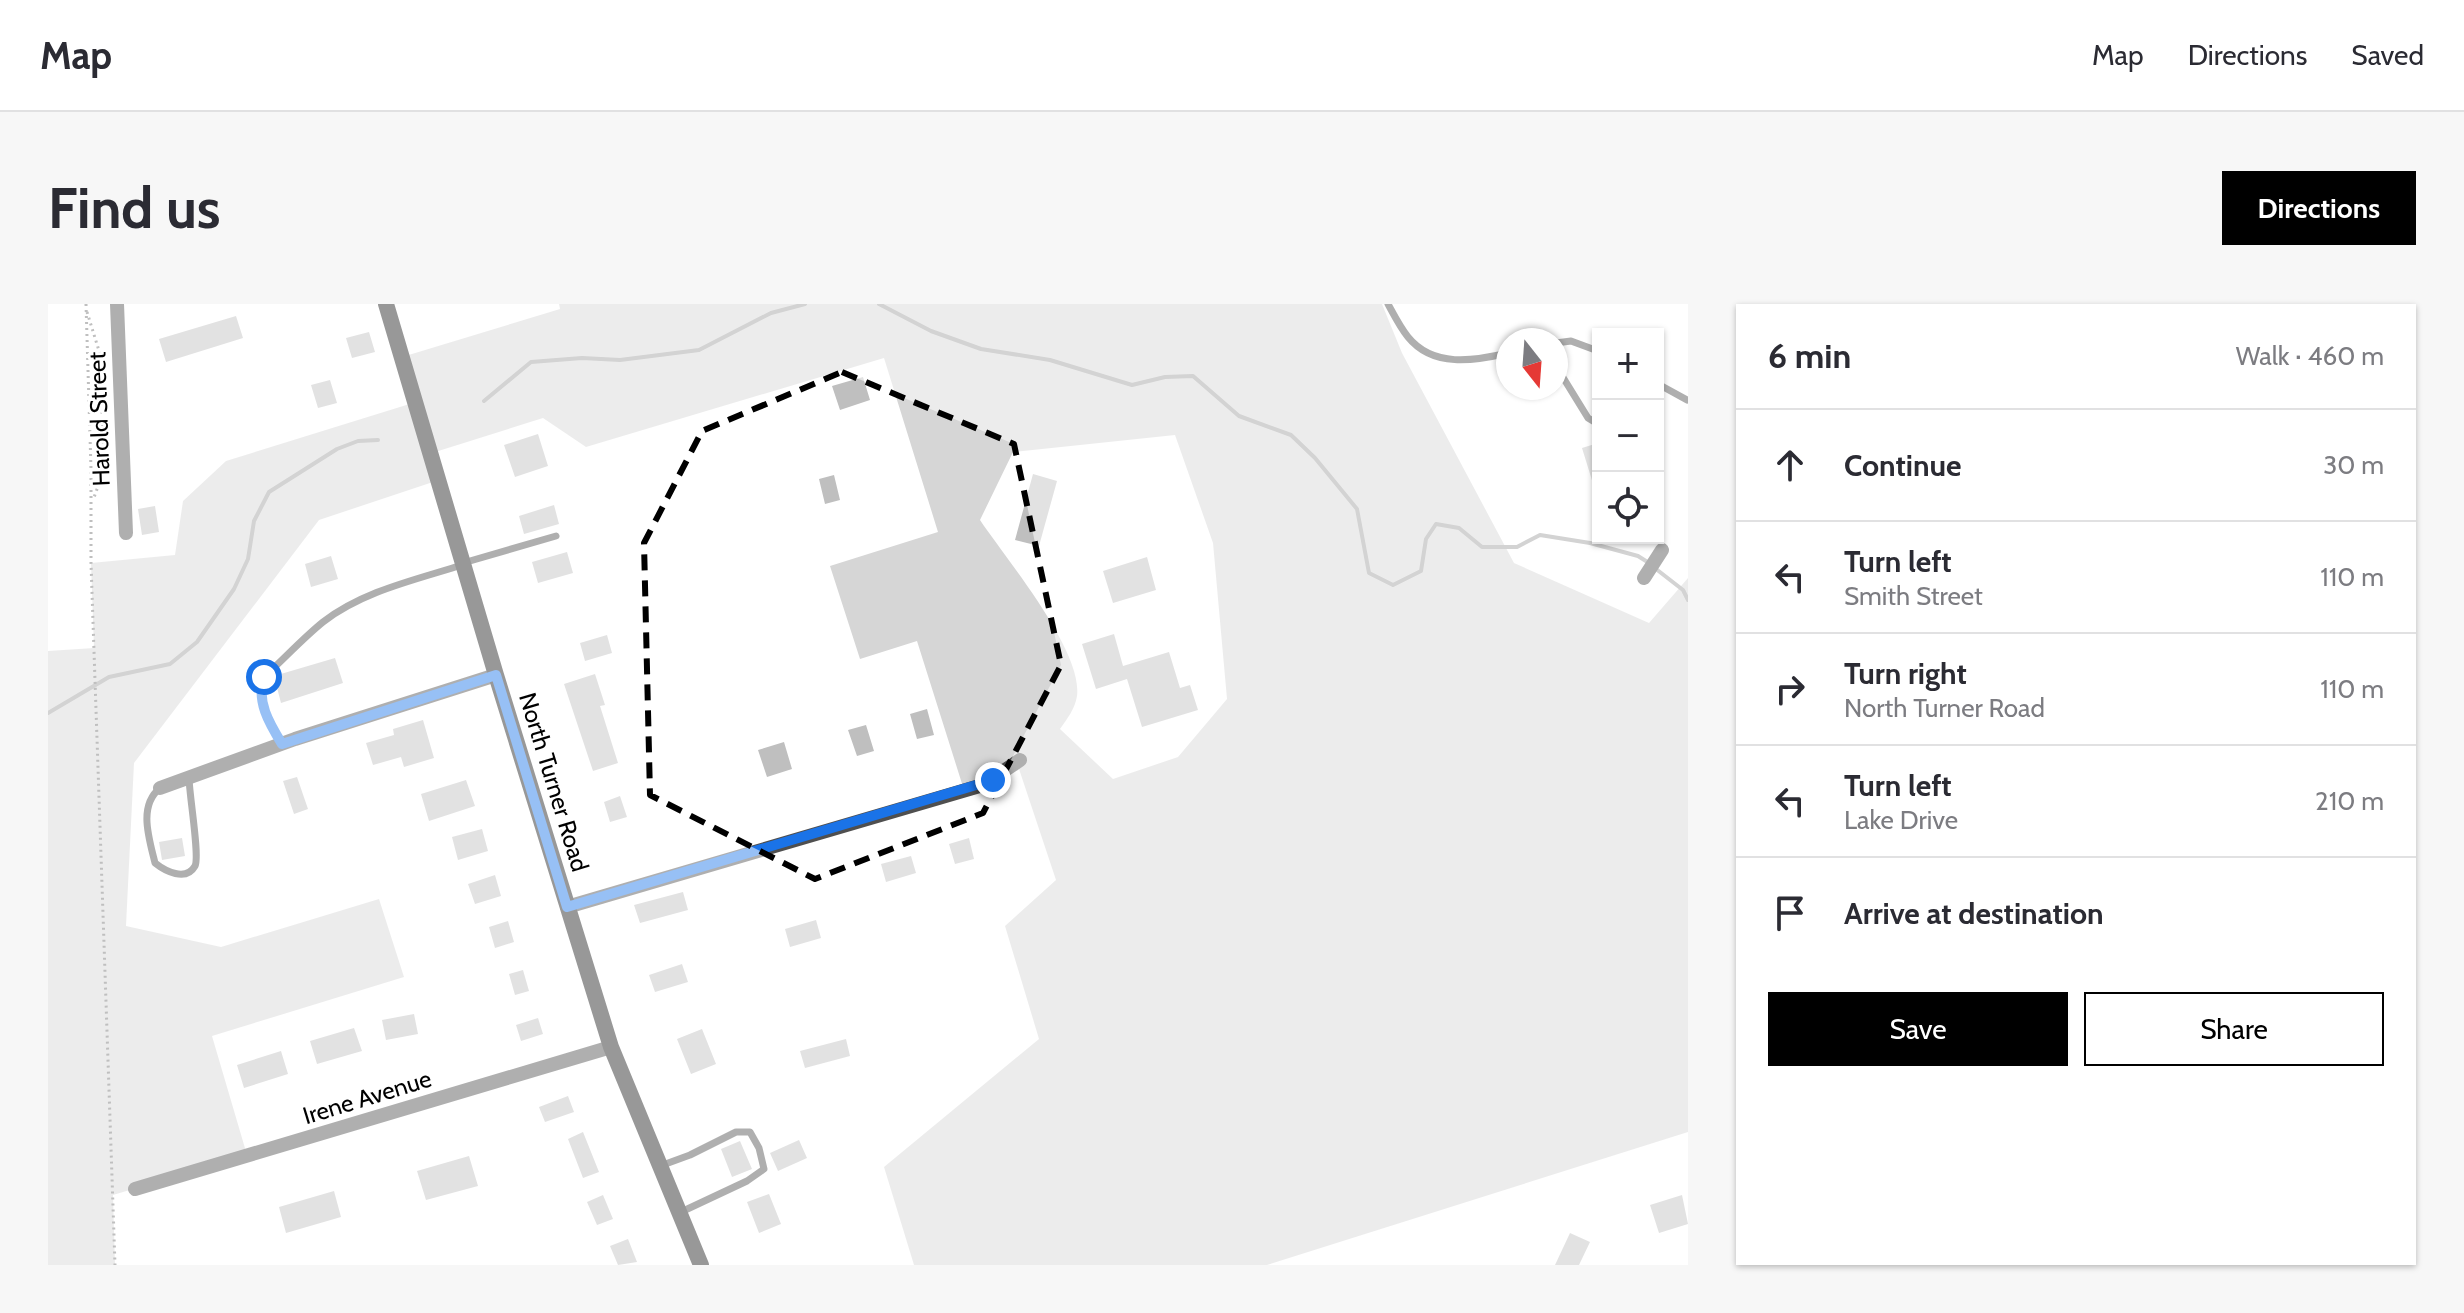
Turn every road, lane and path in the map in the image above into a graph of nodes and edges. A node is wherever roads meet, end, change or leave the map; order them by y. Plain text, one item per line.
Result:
1 (86, 304) edge
2 (117, 304) edge
3 (386, 304) edge
4 (1388, 304) edge
5 (1568, 341) edge
6 (1592, 349) edge
7 (1496, 356) edge
8 (1568, 382) edge
9 (1664, 387) edge
10 (1687, 400) edge
11 (1592, 420) edge
12 (91, 507) junction
13 (126, 533) dead end
14 (556, 536) dead end
15 (1662, 550) dead end
16 (464, 564) junction
17 (1644, 578) dead end
18 (496, 675) junction
19 (282, 744) junction
20 (1020, 760) dead end
21 (189, 777) junction
22 (160, 788) joint
23 (567, 907) junction
24 (611, 1047) junction
25 (659, 1167) junction
26 (135, 1189) dead end
27 (679, 1213) junction
28 (115, 1265) edge
29 (701, 1265) edge

1 - 12 path
1 - 12 path
2 - 13 street, Harold Street
3 - 16 street, North Turner Road
4 - 7 lane
5 - 6 lane
8 - 11 lane
9 - 10 lane
12 - 28 path
14 - 16 lane
15 - 17 street
16 - 18 street, North Turner Road
16 - 19 lane
18 - 19 street
18 - 23 street, North Turner Road
19 - 21 street
20 - 23 street
21 - 22 street
21 - 22 lane
23 - 24 street, North Turner Road
24 - 25 street, North Turner Road
24 - 26 street, Irene Avenue
25 - 27 street, North Turner Road
25 - 27 lane
27 - 29 street, North Turner Road

